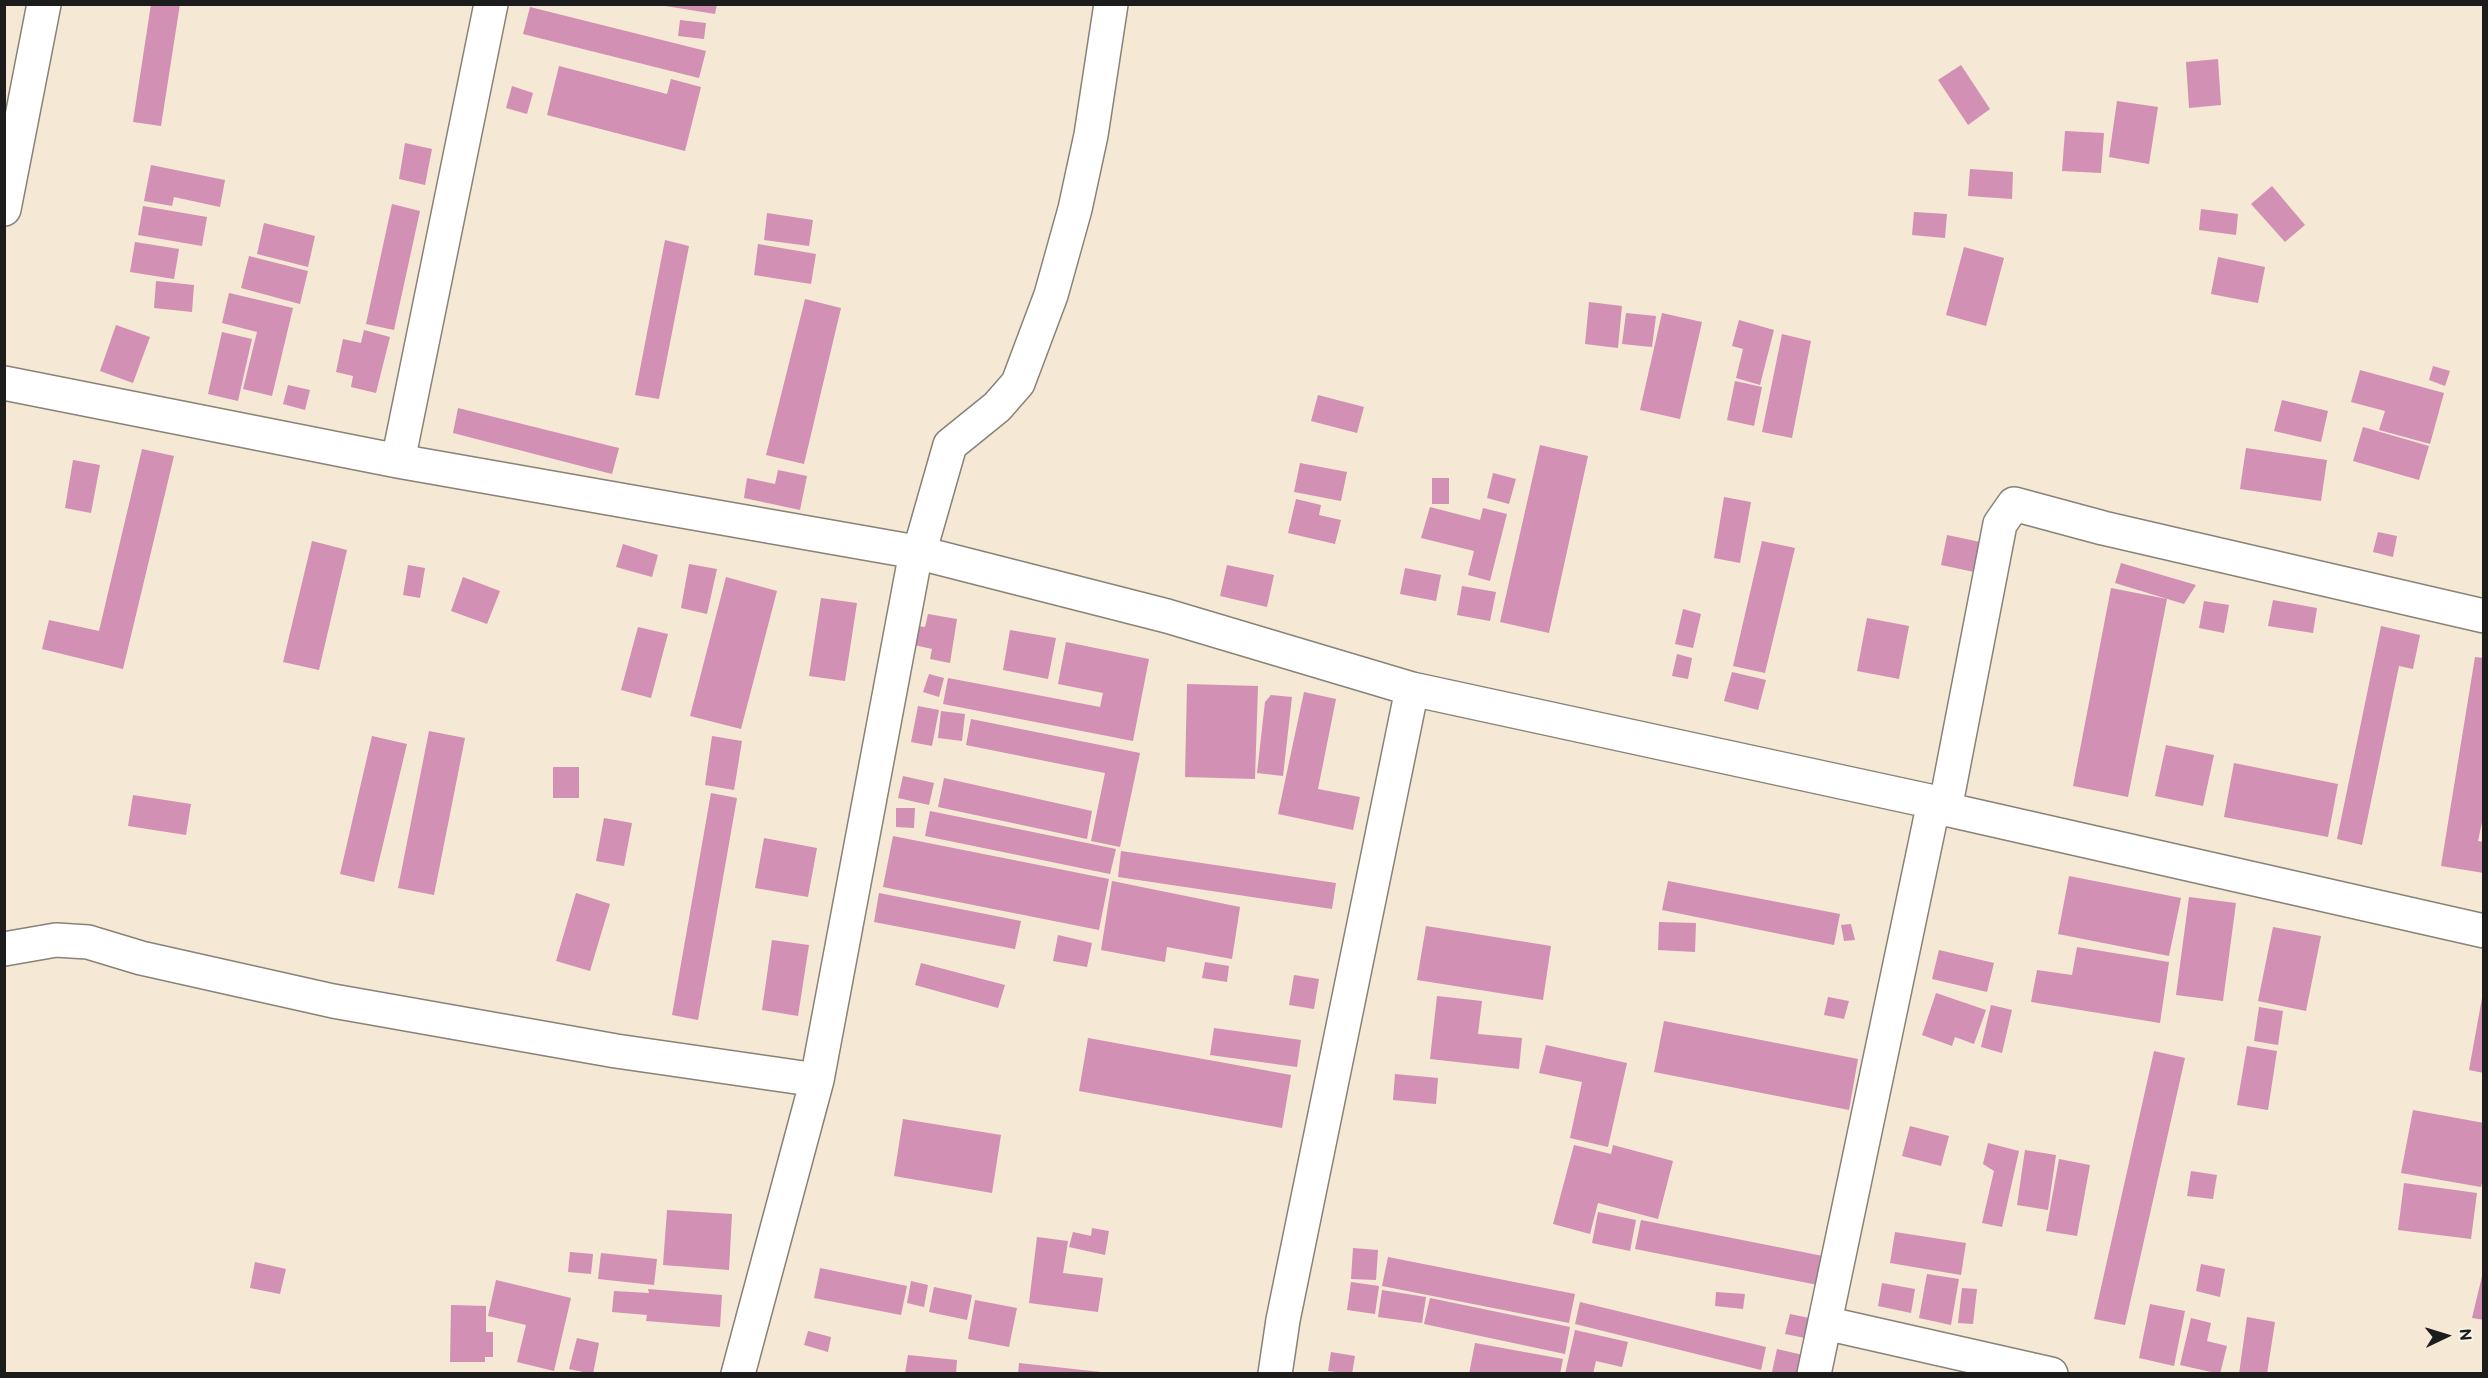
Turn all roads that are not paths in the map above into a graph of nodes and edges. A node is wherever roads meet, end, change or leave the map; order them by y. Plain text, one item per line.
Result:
1 (44, 4) edge
2 (491, 4) edge
3 (1111, 4) edge
4 (4, 209) edge
5 (4, 383) edge
6 (398, 461) junction
7 (916, 552) junction
8 (2484, 616) edge
9 (1412, 689) junction
10 (1939, 806) junction
11 (2484, 931) edge
12 (4, 949) edge
13 (817, 1080) junction
14 (1825, 1323) junction
15 (738, 1374) edge
16 (1275, 1374) edge
17 (1814, 1374) edge
18 (2050, 1374) edge

1 - 4 street
2 - 6 street
3 - 7 street
5 - 6 street
6 - 7 street
7 - 9 street
7 - 13 street
8 - 10 street
9 - 10 street
9 - 16 street
10 - 11 street
10 - 14 street
12 - 13 street
13 - 15 street
14 - 17 street
14 - 18 street

